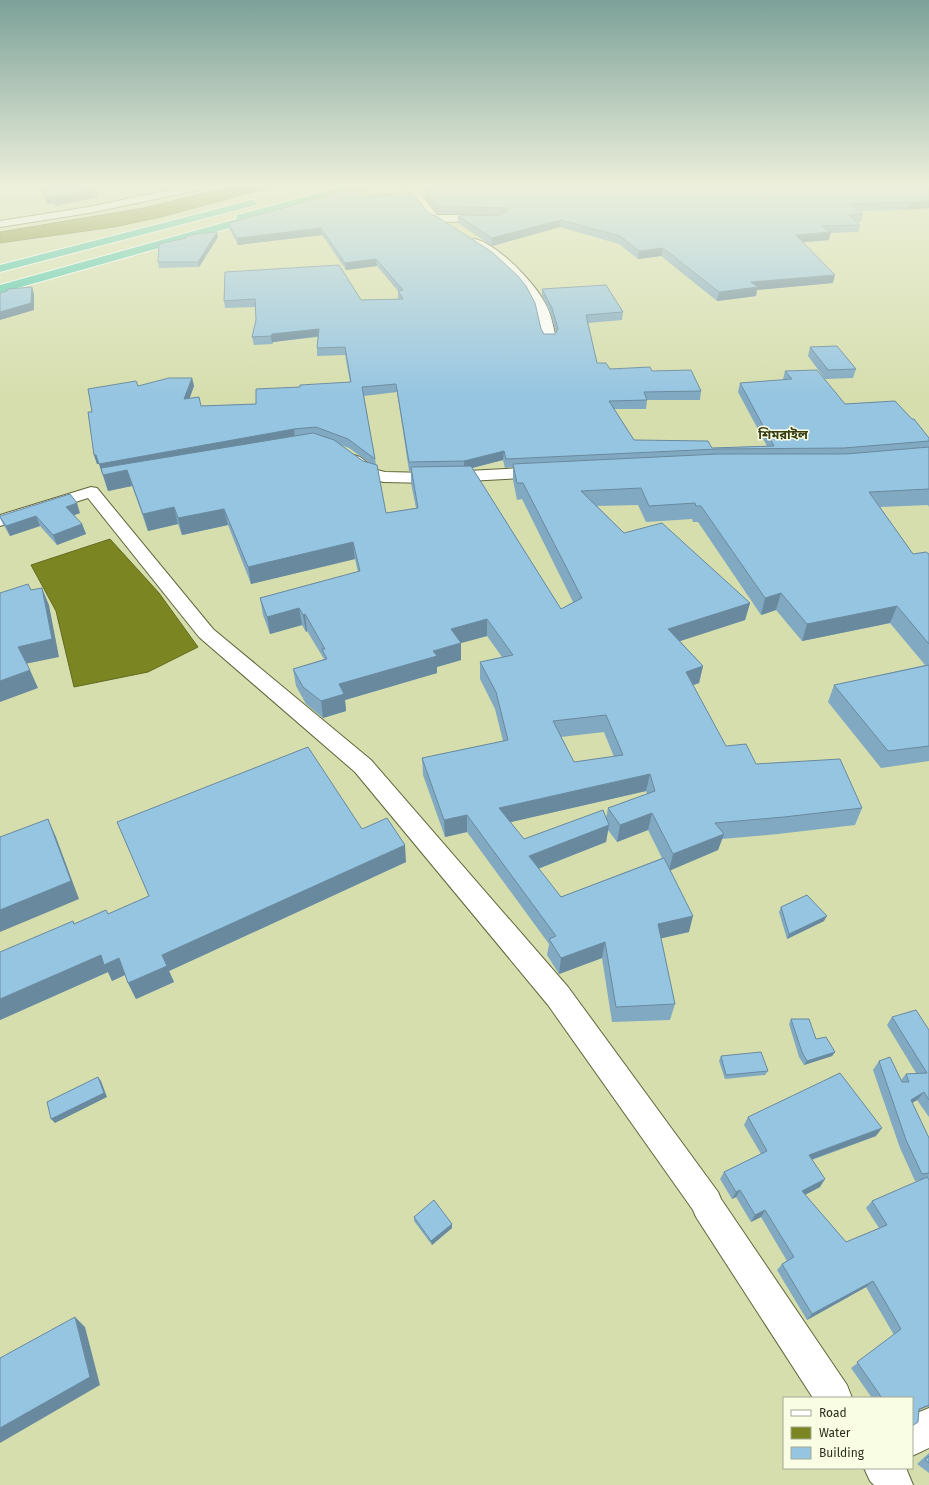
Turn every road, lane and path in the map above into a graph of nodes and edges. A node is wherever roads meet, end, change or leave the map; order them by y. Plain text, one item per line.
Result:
1 (37, 256) edge
2 (48, 256) edge
3 (70, 256) edge
4 (94, 256) edge
5 (118, 256) edge
6 (496, 256) edge
7 (0, 264) edge
8 (0, 269) edge
9 (0, 275) edge
10 (0, 282) edge
11 (0, 289) edge
12 (549, 337) edge
13 (342, 452) edge
14 (557, 472) edge
15 (0, 521) edge
16 (833, 1397) edge
17 (929, 1426) edge
18 (913, 1436) edge

1 - 7 highway
2 - 8 highway
3 - 9 highway
4 - 10 highway
5 - 11 highway
6 - 12 street
13 - 14 street
15 - 16 street
17 - 18 street

